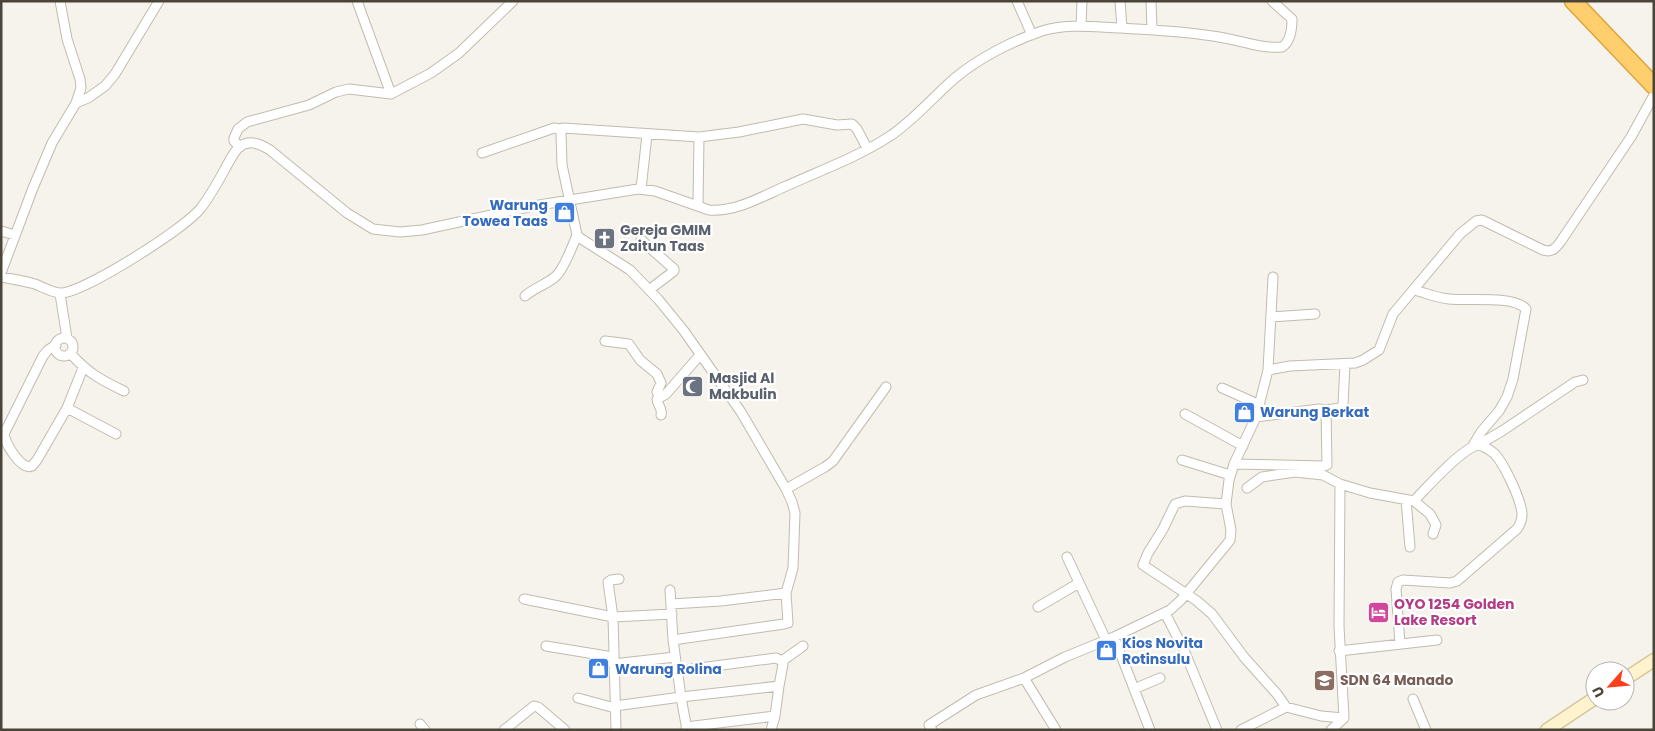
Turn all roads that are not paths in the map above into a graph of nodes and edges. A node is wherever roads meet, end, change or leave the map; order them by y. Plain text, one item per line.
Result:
1 (60, 1) edge
2 (159, 1) edge
3 (357, 1) edge
4 (513, 1) edge
5 (1016, 1) edge
6 (1082, 1) edge
7 (1120, 1) edge
8 (1151, 1) edge
9 (1272, 1) edge
10 (1573, 1) edge
11 (1587, 1) edge
12 (1081, 26) junction
13 (1122, 28) junction
14 (1152, 29) junction
15 (1032, 35) junction
16 (1654, 71) edge
17 (1654, 86) edge
18 (391, 94) junction
19 (1654, 95) edge
20 (76, 104) junction
21 (561, 129) junction
22 (648, 135) junction
23 (699, 137) junction
24 (865, 143) junction
25 (240, 147) junction
26 (482, 154) dead end
27 (641, 189) junction
28 (571, 199) junction
29 (698, 205) junction
30 (1, 231) edge
31 (15, 235) junction
32 (577, 235) junction
33 (642, 240) dead end
34 (1, 273) edge
35 (1, 277) edge
36 (1273, 277) dead end
37 (649, 290) junction
38 (1414, 290) junction
39 (60, 294) junction
40 (525, 296) dead end
41 (1314, 314) dead end
42 (1271, 317) junction
43 (67, 338) junction
44 (605, 341) dead end
45 (56, 345) junction
46 (70, 354) junction
47 (700, 355) junction
48 (1345, 364) junction
49 (83, 368) junction
50 (1268, 370) junction
51 (1583, 380) dead end
52 (886, 388) dead end
53 (1222, 388) dead end
54 (124, 391) dead end
55 (660, 397) junction
56 (1260, 405) junction
57 (67, 408) junction
58 (1326, 410) junction
59 (1186, 414) dead end
60 (661, 415) dead end
61 (1256, 417) junction
62 (116, 434) dead end
63 (1243, 446) junction
64 (1475, 446) junction
65 (1182, 460) dead end
66 (1234, 464) junction
67 (1230, 475) junction
68 (1340, 484) junction
69 (1247, 488) dead end
70 (786, 489) junction
71 (1410, 500) junction
72 (1226, 504) junction
73 (1433, 534) dead end
74 (1410, 547) dead end
75 (1067, 557) dead end
76 (619, 579) dead end
77 (1079, 583) junction
78 (670, 590) dead end
79 (786, 593) junction
80 (1186, 594) junction
81 (524, 599) dead end
82 (671, 604) junction
83 (1038, 607) dead end
84 (1165, 613) junction
85 (672, 614) junction
86 (613, 617) junction
87 (1110, 638) junction
88 (673, 640) junction
89 (1437, 640) dead end
90 (1400, 644) junction
91 (546, 646) dead end
92 (803, 646) dead end
93 (1339, 651) junction
94 (675, 657) junction
95 (613, 660) junction
96 (1654, 660) edge
97 (782, 661) junction
98 (678, 671) junction
99 (1635, 672) edge
100 (1024, 678) junction
101 (1160, 678) dead end
102 (1132, 684) junction
103 (779, 686) junction
104 (578, 698) dead end
105 (681, 698) junction
106 (1413, 699) dead end
107 (1585, 705) edge
108 (615, 707) junction
109 (1286, 707) junction
110 (775, 716) junction
111 (1344, 718) junction
112 (687, 728) edge
113 (928, 728) edge
114 (1146, 729) edge
115 (504, 730) edge
116 (565, 730) edge
117 (616, 730) edge
118 (772, 730) edge
119 (1056, 730) edge
120 (1217, 730) edge
121 (1241, 730) edge
122 (1331, 730) edge
123 (1426, 730) edge
124 (1547, 730) edge

1 - 20 street
2 - 20 street
3 - 18 street
4 - 18 street
5 - 15 street
6 - 12 street
7 - 13 street
8 - 14 street
9 - 14 street
10 - 17 highway
11 - 16 highway
12 - 13 street
12 - 15 street
13 - 14 street
15 - 24 street
18 - 25 street
19 - 38 street
20 - 31 street
21 - 22 street
21 - 26 street
21 - 28 street
22 - 23 street
22 - 27 street
23 - 24 street
23 - 29 street
24 - 29 street
25 - 28 street
25 - 39 street
27 - 28 street
27 - 29 street
28 - 32 street
30 - 31 street
31 - 34 street
32 - 37 street
32 - 40 street
33 - 37 street
35 - 39 street
36 - 42 street
37 - 47 street
38 - 48 street
38 - 64 street
39 - 43 street
41 - 42 street
42 - 50 street
43 - 45 street
43 - 46 street
44 - 55 street
45 - 46 street
45 - 57 street
46 - 49 street
47 - 55 street
47 - 70 street
48 - 50 street
48 - 58 street
49 - 54 street
49 - 57 street
50 - 56 street
51 - 64 street
52 - 70 street
53 - 56 street
55 - 60 street
56 - 61 street
57 - 62 street
58 - 61 street
58 - 66 street
59 - 63 street
61 - 63 street
63 - 66 street
64 - 71 street
64 - 90 street
65 - 67 street
66 - 67 street
67 - 72 street
68 - 69 street
68 - 71 street
68 - 93 street
70 - 79 street
71 - 73 street
71 - 74 street
72 - 80 street
72 - 80 street
75 - 77 street
76 - 86 street
77 - 83 street
77 - 87 street
78 - 82 street
79 - 82 street
79 - 88 street
80 - 84 street
80 - 109 street
81 - 86 street
82 - 85 street
84 - 87 street
84 - 120 street
85 - 86 street
85 - 88 street
86 - 95 street
87 - 100 street
87 - 102 street
88 - 94 street
89 - 90 street
90 - 93 street
91 - 95 street
92 - 97 street
93 - 111 street
94 - 95 street
94 - 98 street
95 - 108 street
96 - 99 main road
97 - 98 street
97 - 103 street
98 - 105 street
100 - 113 street
100 - 119 street
101 - 102 street
102 - 114 street
103 - 105 street
103 - 110 street
104 - 108 street
105 - 108 street
105 - 112 street
106 - 123 street
107 - 124 main road
108 - 117 street
109 - 111 street
109 - 121 street
110 - 112 street
110 - 118 street
111 - 122 street
115 - 116 street

